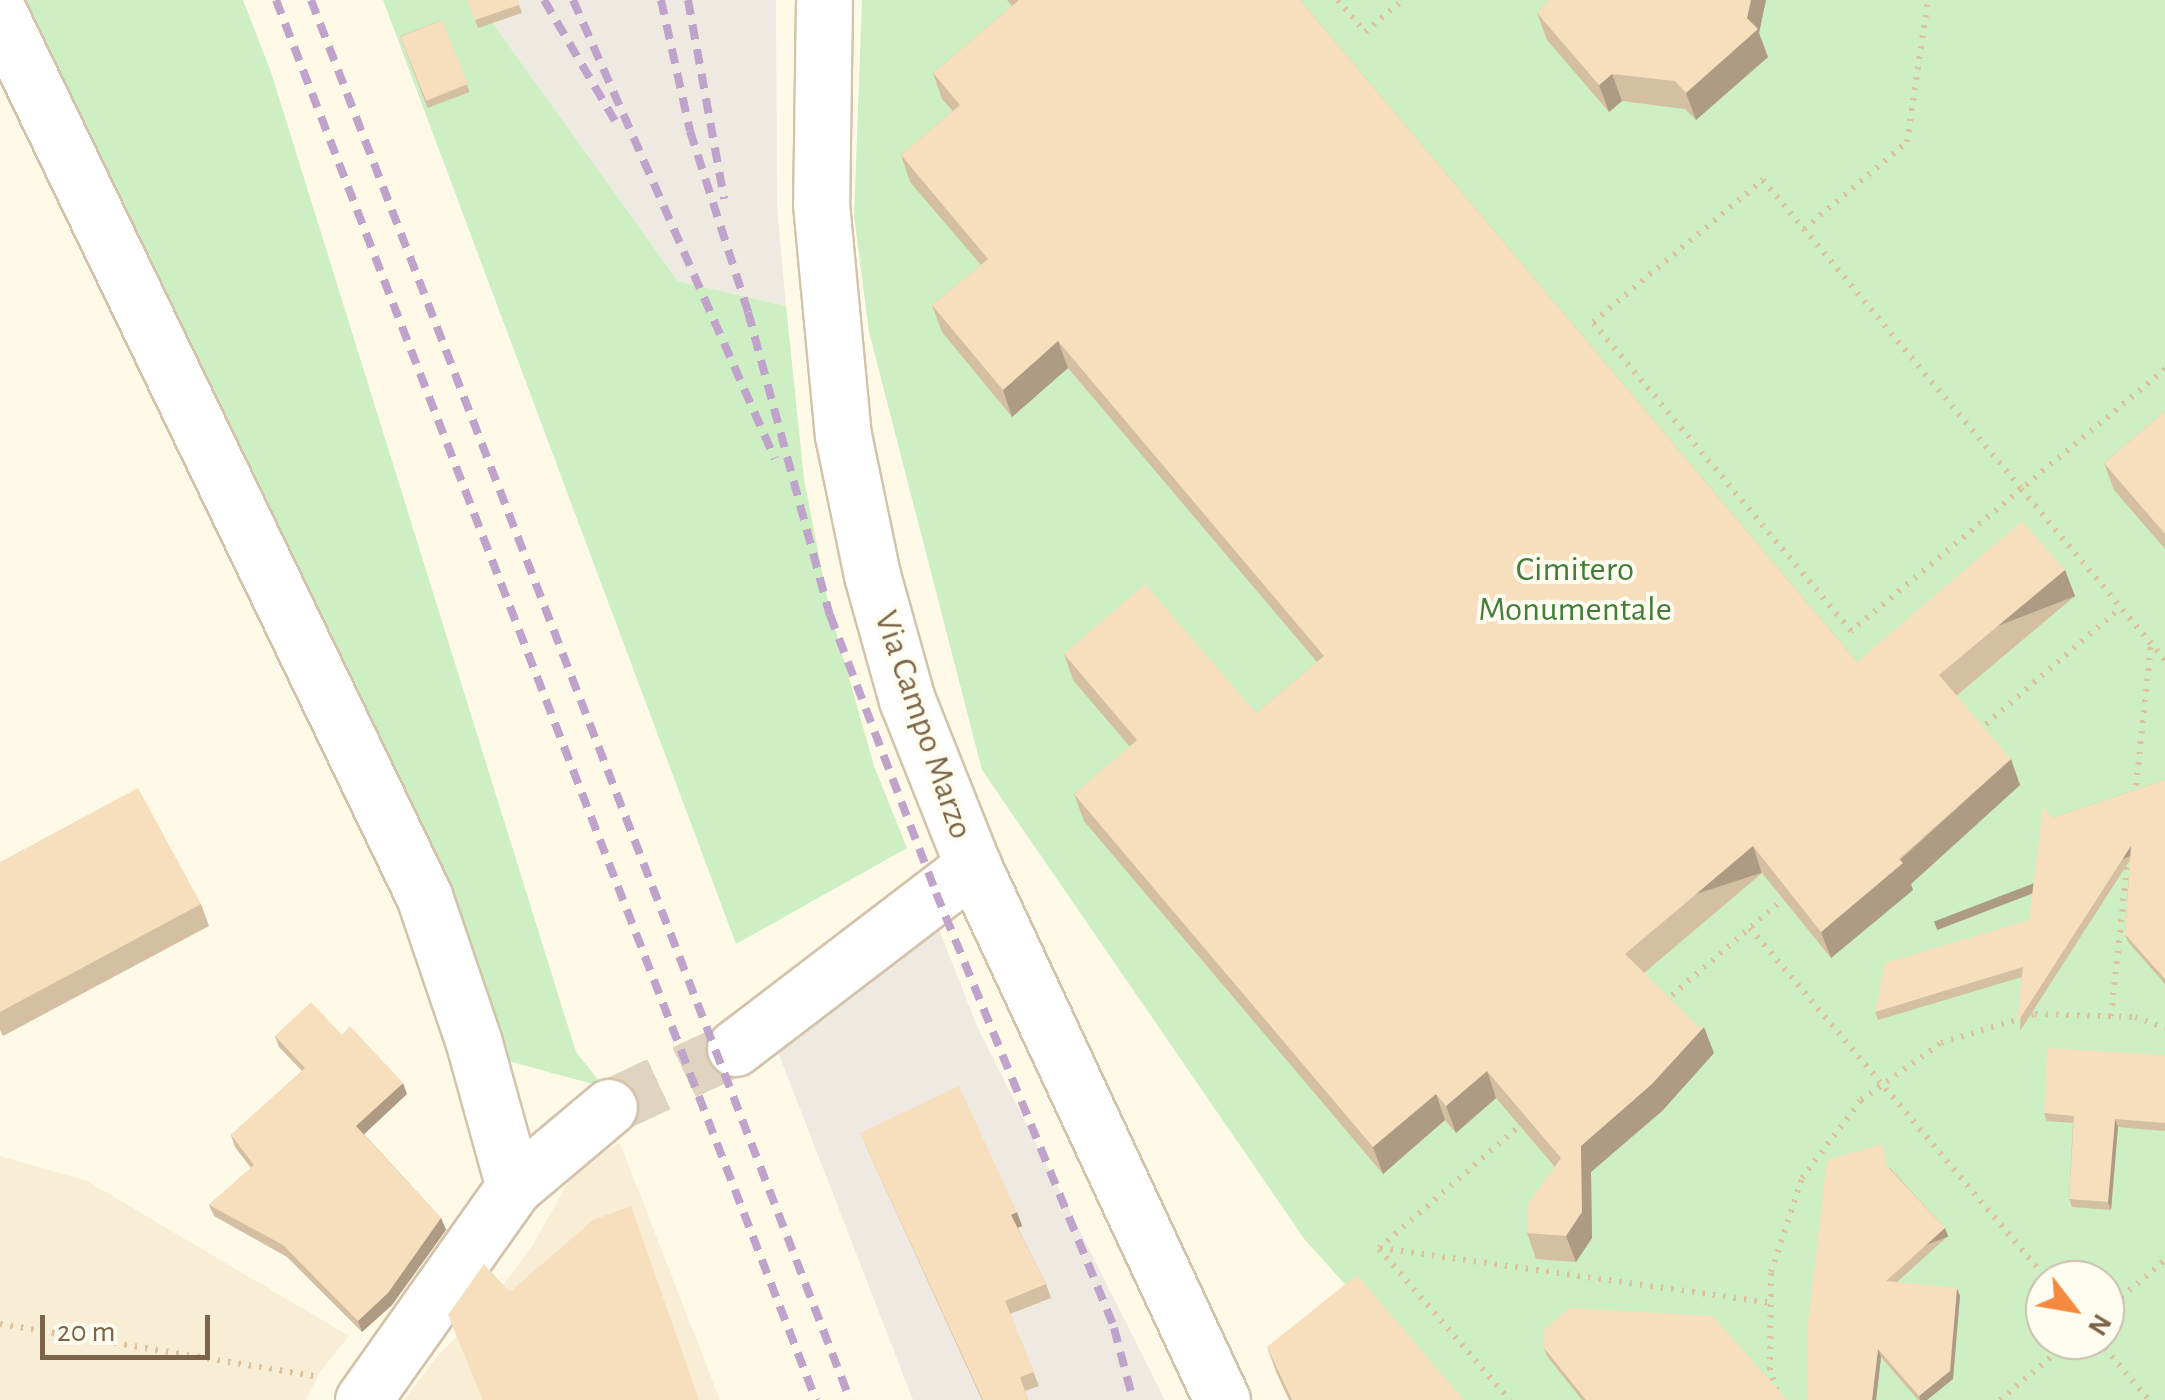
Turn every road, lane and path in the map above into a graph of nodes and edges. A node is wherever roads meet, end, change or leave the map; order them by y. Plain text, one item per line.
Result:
1 (824, 0) edge
2 (1338, 0) edge
3 (1404, 0) edge
4 (1928, 0) edge
5 (0, 15) edge
6 (1804, 228) junction
7 (2165, 369) edge
8 (2021, 489) junction
9 (2120, 608) junction
10 (2151, 643) junction
11 (2165, 660) edge
12 (1972, 736) edge
13 (2134, 800) edge
14 (2130, 839) edge
15 (973, 866) junction
16 (1794, 889) edge
17 (1750, 928) junction
18 (1661, 1004) edge
19 (2111, 1016) junction
20 (2165, 1028) edge
21 (735, 1048) tunnel mouth
22 (1882, 1084) junction
23 (608, 1107) tunnel mouth
24 (1527, 1120) edge
25 (514, 1188) junction
26 (1379, 1248) junction
27 (2030, 1260) edge
28 (2165, 1260) edge
29 (2125, 1294) edge
30 (1770, 1303) junction
31 (0, 1324) edge
32 (2047, 1360) edge
33 (2115, 1360) edge
34 (366, 1393) edge
35 (1222, 1400) edge
36 (1510, 1400) edge
37 (1780, 1400) edge
38 (2000, 1400) edge
39 (2148, 1400) edge

1 - 15 street, Via Campo Marzo
2 - 3 path
4 - 6 path
5 - 25 street
6 - 8 path
6 - 8 path
7 - 8 path
8 - 9 path
9 - 10 path
9 - 12 path
10 - 11 path
10 - 13 path
14 - 19 path
15 - 21 street
15 - 35 street, Via Campo Marzo
16 - 17 path
17 - 18 path
17 - 22 path
19 - 20 path
19 - 22 path
22 - 27 path
22 - 30 path
23 - 25 street
24 - 26 path
25 - 34 street
26 - 30 path
26 - 36 path
28 - 29 path
30 - 37 path
31 - 34 path
32 - 38 path
33 - 39 path

